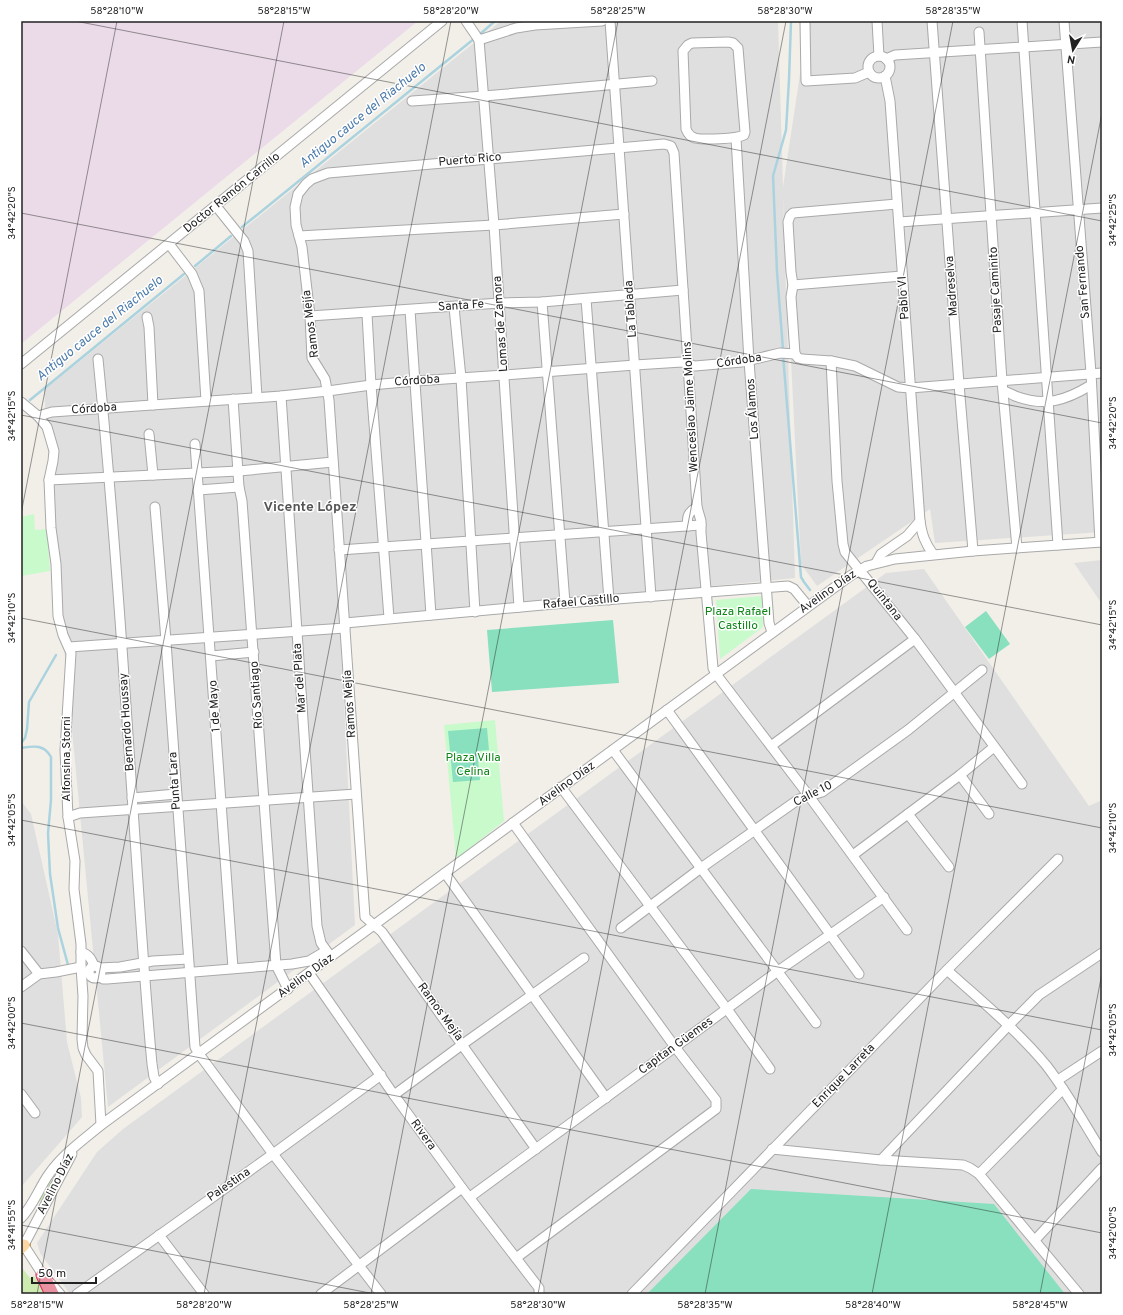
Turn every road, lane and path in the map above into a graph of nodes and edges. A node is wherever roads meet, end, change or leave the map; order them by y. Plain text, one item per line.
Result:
1 (442, 21) edge
2 (466, 21) edge
3 (602, 21) edge
4 (610, 21) edge
5 (805, 21) edge
6 (876, 21) edge
7 (932, 21) edge
8 (1022, 21) edge
9 (1064, 21) edge
10 (979, 32) dead end
11 (479, 40) junction
12 (1102, 42) edge
13 (1065, 45) junction
14 (1023, 48) junction
15 (980, 50) junction
16 (935, 53) junction
17 (883, 58) junction
18 (869, 72) junction
19 (885, 76) junction
20 (652, 81) dead end
21 (615, 84) junction
22 (484, 96) junction
23 (412, 100) dead end
24 (736, 138) junction
25 (664, 144) joint
26 (619, 148) junction
27 (488, 158) junction
28 (897, 204) junction
29 (216, 206) junction
30 (295, 207) joint
31 (1102, 208) edge
32 (1077, 209) junction
33 (1035, 213) junction
34 (624, 214) junction
35 (992, 216) junction
36 (947, 219) junction
37 (899, 222) junction
38 (494, 225) junction
39 (299, 236) junction
40 (169, 244) junction
41 (902, 276) junction
42 (793, 285) junction
43 (683, 290) junction
44 (630, 295) junction
45 (586, 299) junction
46 (542, 302) junction
47 (500, 304) junction
48 (454, 307) junction
49 (410, 310) junction
50 (367, 314) junction
51 (310, 316) junction
52 (147, 317) dead end
53 (787, 353) junction
54 (98, 359) dead end
55 (749, 361) junction
56 (831, 361) junction
57 (21, 364) edge
58 (635, 364) junction
59 (688, 364) junction
60 (591, 368) junction
61 (547, 372) junction
62 (1091, 373) junction
63 (1102, 373) edge
64 (504, 376) junction
65 (461, 378) junction
66 (1046, 378) junction
67 (416, 381) junction
68 (1002, 381) junction
69 (959, 384) junction
70 (371, 385) junction
71 (1091, 385) junction
72 (910, 388) junction
73 (1004, 391) junction
74 (328, 392) junction
75 (281, 396) junction
76 (257, 397) junction
77 (233, 399) junction
78 (206, 401) junction
79 (21, 402) edge
80 (1048, 402) junction
81 (153, 405) junction
82 (103, 408) junction
83 (38, 416) junction
84 (149, 434) dead end
85 (195, 444) dead end
86 (333, 462) junction
87 (285, 466) junction
88 (239, 470) junction
89 (196, 473) junction
90 (153, 475) junction
91 (109, 477) junction
92 (49, 480) junction
93 (239, 487) junction
94 (198, 490) junction
95 (154, 506) dead end
96 (697, 507) junction
97 (920, 521) junction
98 (701, 525) junction
99 (688, 526) junction
100 (646, 529) junction
101 (604, 532) junction
102 (560, 534) junction
103 (514, 538) junction
104 (471, 541) junction
105 (1101, 542) edge
106 (426, 545) junction
107 (1058, 545) junction
108 (384, 548) junction
109 (1017, 548) junction
110 (339, 550) junction
111 (973, 550) junction
112 (933, 554) junction
113 (876, 563) junction
114 (860, 570) junction
115 (766, 587) junction
116 (706, 592) junction
117 (650, 597) junction
118 (609, 600) junction
119 (565, 603) junction
120 (808, 606) junction
121 (519, 607) junction
122 (475, 612) junction
123 (431, 615) junction
124 (389, 618) junction
125 (345, 626) junction
126 (296, 631) junction
127 (772, 632) junction
128 (252, 634) junction
129 (210, 636) junction
130 (165, 639) junction
131 (915, 639) junction
132 (121, 642) junction
133 (69, 647) junction
134 (254, 652) junction
135 (211, 656) junction
136 (982, 670) dead end
137 (716, 674) junction
138 (955, 692) junction
139 (666, 710) junction
140 (771, 746) junction
141 (994, 747) junction
142 (613, 750) junction
143 (960, 775) junction
144 (1022, 784) dead end
145 (561, 788) junction
146 (176, 794) junction
147 (356, 794) junction
148 (809, 796) junction
149 (309, 797) junction
150 (132, 798) junction
151 (264, 800) junction
152 (222, 802) junction
153 (177, 805) junction
154 (133, 810) junction
155 (908, 814) junction
156 (989, 814) dead end
157 (68, 817) junction
158 (513, 823) junction
159 (755, 830) junction
160 (853, 855) junction
161 (1058, 859) dead end
162 (949, 867) dead end
163 (701, 868) junction
164 (445, 873) junction
165 (884, 897) junction
166 (650, 906) junction
167 (374, 925) junction
168 (621, 928) dead end
169 (908, 930) dead end
170 (831, 935) junction
171 (21, 951) edge
172 (81, 952) junction
173 (1102, 953) edge
174 (329, 954) junction
175 (584, 958) dead end
176 (188, 959) junction
177 (142, 962) junction
178 (276, 965) junction
179 (81, 967) junction
180 (233, 968) junction
181 (98, 970) junction
182 (947, 970) junction
183 (778, 971) junction
184 (189, 973) junction
185 (309, 973) junction
186 (39, 974) junction
187 (859, 974) dead end
188 (143, 976) junction
189 (21, 987) edge
190 (288, 989) junction
191 (532, 994) junction
192 (727, 1009) junction
193 (816, 1023) dead end
194 (1008, 1026) junction
195 (463, 1044) junction
196 (676, 1047) junction
197 (1102, 1051) edge
198 (199, 1054) junction
199 (770, 1069) dead end
200 (381, 1075) junction
201 (1058, 1080) junction
202 (158, 1084) junction
203 (1063, 1089) junction
204 (21, 1094) edge
205 (394, 1095) junction
206 (606, 1098) junction
207 (35, 1113) dead end
208 (101, 1125) junction
209 (78, 1144) junction
210 (536, 1149) junction
211 (772, 1150) junction
212 (1102, 1152) edge
213 (273, 1154) junction
214 (881, 1160) junction
215 (1102, 1168) edge
216 (979, 1174) junction
217 (462, 1188) junction
218 (470, 1197) junction
219 (21, 1218) edge
220 (159, 1235) junction
221 (1035, 1240) junction
222 (22, 1245) edge
223 (516, 1258) junction
224 (360, 1265) junction
225 (43, 1275) junction
226 (52, 1294) edge
227 (60, 1294) edge
228 (77, 1294) edge
229 (204, 1294) edge
230 (320, 1294) edge
231 (381, 1294) edge
232 (539, 1294) edge
233 (632, 1294) edge
234 (1079, 1294) edge

1 - 29 street, Doctor Ramón Carrillo
2 - 11 street
3 - 11 street
4 - 21 street, La Tablada
5 - 18 street
6 - 17 street
7 - 16 street, Madreselva
8 - 14 street
9 - 13 street, San Fernando
10 - 15 street, Pasaje Caminito
11 - 22 street, Lomas de Zamora
12 - 13 street
13 - 14 street
13 - 32 street, San Fernando
14 - 15 street
14 - 33 street
15 - 16 street
15 - 35 street, Pasaje Caminito
16 - 17 street
16 - 36 street, Madreselva
17 - 18 street
17 - 19 street
18 - 19 street
19 - 28 street, Pablo VI
20 - 21 street
21 - 22 street
21 - 26 street, La Tablada
22 - 23 street
22 - 27 street, Lomas de Zamora
24 - 24 street
24 - 55 street, Los Álamos
25 - 26 street, Puerto Rico
25 - 43 street, Wenceslao Jaime Molins
26 - 27 street, Puerto Rico
26 - 34 street, La Tablada
27 - 30 street, Puerto Rico
27 - 38 street, Lomas de Zamora
28 - 37 street, Pablo VI
28 - 42 street
29 - 40 street, Doctor Ramón Carrillo
29 - 76 street
30 - 39 street, Ramos Mejía
31 - 32 street
32 - 33 street
32 - 62 street, San Fernando
33 - 35 street
33 - 66 street
34 - 38 street
34 - 44 street, La Tablada
35 - 36 street
35 - 68 street, Pasaje Caminito
36 - 37 street
36 - 69 street, Madreselva
37 - 41 street, Pablo VI
38 - 39 street
38 - 47 street, Lomas de Zamora
39 - 51 street, Ramos Mejía
40 - 57 street, Doctor Ramón Carrillo
40 - 78 street
41 - 42 street
41 - 72 street, Pablo VI
42 - 53 street
43 - 44 street, Santa Fe
43 - 59 street, Wenceslao Jaime Molins
44 - 45 street, Santa Fe
44 - 58 street, La Tablada
45 - 46 street, Santa Fe
45 - 60 street
46 - 47 street, Santa Fe
46 - 61 street
47 - 48 street, Santa Fe
47 - 64 street, Lomas de Zamora
48 - 49 street, Santa Fe
48 - 65 street
49 - 50 street, Santa Fe
49 - 67 street
50 - 51 street, Santa Fe
50 - 70 street
51 - 74 street, Ramos Mejía
52 - 81 street
53 - 55 street, Córdoba
53 - 56 street
54 - 82 street, Bernardo Houssay
55 - 59 street, Córdoba
55 - 115 street, Los Álamos
56 - 72 street
56 - 114 street, Quintana
58 - 59 street, Córdoba
58 - 60 street, Córdoba
58 - 100 street, La Tablada
59 - 96 street, Wenceslao Jaime Molins
60 - 61 street, Córdoba
60 - 101 street
61 - 64 street, Córdoba
61 - 102 street
62 - 63 street
62 - 66 street
62 - 71 street, San Fernando
64 - 65 street, Córdoba
64 - 103 street, Lomas de Zamora
65 - 67 street, Córdoba
65 - 104 street
66 - 68 street
66 - 80 street
67 - 70 street, Córdoba
67 - 106 street
68 - 69 street
68 - 73 street, Pasaje Caminito
69 - 72 street
69 - 111 street, Madreselva
70 - 74 street, Córdoba
70 - 108 street
71 - 80 street
71 - 105 street, San Fernando
72 - 97 street, Pablo VI
73 - 80 street
73 - 109 street, Pasaje Caminito
74 - 75 street, Córdoba
74 - 86 street, Ramos Mejía
75 - 76 street, Córdoba
75 - 87 street, Mar del Plata
76 - 77 street, Córdoba
77 - 78 street, Córdoba
77 - 88 street, Río Santiago
78 - 81 street, Córdoba
79 - 83 street, Alfonsina Storni
80 - 107 street
81 - 82 street, Córdoba
82 - 83 street, Córdoba
82 - 91 street, Bernardo Houssay
83 - 92 street, Alfonsina Storni
84 - 90 street
85 - 89 street, 1 de Mayo
86 - 87 street
86 - 110 street, Ramos Mejía
87 - 88 street
87 - 126 street, Mar del Plata
88 - 89 street
88 - 93 street, Río Santiago
89 - 90 street
89 - 94 street, 1 de Mayo
90 - 91 street
91 - 92 street
91 - 132 street, Bernardo Houssay
92 - 133 street, Alfonsina Storni
93 - 94 street
93 - 128 street, Río Santiago
94 - 129 street, 1 de Mayo
95 - 130 street, Punta Lara
96 - 98 street, Wenceslao Jaime Molins
96 - 99 street
97 - 112 street, Pablo VI
97 - 113 street
98 - 99 street
98 - 116 street, Wenceslao Jaime Molins
99 - 100 street
100 - 101 street
100 - 117 street, La Tablada
101 - 102 street
101 - 118 street
102 - 103 street
102 - 119 street
103 - 104 street
103 - 121 street, Lomas de Zamora
104 - 106 street
104 - 122 street
105 - 107 street, Avelino Díaz
106 - 108 street
106 - 123 street
107 - 109 street, Avelino Díaz
108 - 110 street
108 - 124 street
109 - 111 street, Avelino Díaz
110 - 125 street, Ramos Mejía
111 - 112 street, Avelino Díaz
112 - 113 street, Avelino Díaz
113 - 114 street, Avelino Díaz
114 - 120 street, Avelino Díaz
114 - 131 street, Quintana
115 - 116 street, Rafael Castillo
115 - 120 street, Rafael Castillo
115 - 127 street, Los Álamos
116 - 117 street, Rafael Castillo
116 - 137 street, Wenceslao Jaime Molins
117 - 118 street, Rafael Castillo
118 - 119 street, Rafael Castillo
119 - 121 street, Rafael Castillo
120 - 127 street, Avelino Díaz
121 - 122 street, Rafael Castillo
122 - 123 street, Rafael Castillo
123 - 124 street, Rafael Castillo
124 - 125 street, Rafael Castillo
125 - 126 street, Rafael Castillo
125 - 147 street, Ramos Mejía
126 - 128 street, Rafael Castillo
126 - 149 street, Mar del Plata
127 - 137 street, Avelino Díaz
128 - 129 street, Rafael Castillo
128 - 134 street, Río Santiago
129 - 130 street, Rafael Castillo
129 - 135 street, 1 de Mayo
130 - 132 street, Rafael Castillo
130 - 146 street, Punta Lara
131 - 138 street, Quintana
131 - 140 street
132 - 133 street, Rafael Castillo
132 - 150 street, Bernardo Houssay
133 - 157 street, Alfonsina Storni
134 - 135 street
134 - 151 street, Río Santiago
135 - 152 street, 1 de Mayo
136 - 138 street, Calle 10
137 - 139 street, Avelino Díaz
137 - 140 street
138 - 141 street, Quintana
138 - 148 street, Calle 10
139 - 142 street, Avelino Díaz
139 - 159 street
140 - 148 street
141 - 143 street
141 - 144 street, Quintana
142 - 145 street, Avelino Díaz
142 - 163 street
143 - 155 street
143 - 156 street
145 - 158 street, Avelino Díaz
145 - 166 street
146 - 150 street
146 - 153 street, Punta Lara
147 - 149 street
147 - 167 street, Ramos Mejía
148 - 159 street, Calle 10
148 - 160 street
149 - 151 street
149 - 174 street, Mar del Plata
150 - 154 street, Bernardo Houssay
151 - 152 street
151 - 178 street, Río Santiago
152 - 153 street
152 - 180 street, 1 de Mayo
153 - 154 street
153 - 176 street, Punta Lara
154 - 157 street
154 - 177 street, Bernardo Houssay
155 - 160 street
155 - 162 street
157 - 172 street, Alfonsina Storni
158 - 164 street, Avelino Díaz
158 - 196 street
159 - 163 street, Calle 10
159 - 170 street
160 - 165 street
161 - 182 street, Enrique Larreta
163 - 166 street, Calle 10
163 - 183 street
164 - 167 street, Avelino Díaz
164 - 191 street
165 - 169 street
165 - 170 street, Capitan Güemes
166 - 168 street, Calle 10
166 - 192 street
167 - 174 street, Avelino Díaz
167 - 195 street, Ramos Mejía
170 - 183 street, Capitan Güemes
170 - 187 street
171 - 186 street
172 - 179 street, Alfonsina Storni
172 - 181 street
173 - 194 street
174 - 178 street
174 - 185 street, Avelino Díaz
175 - 191 street
176 - 177 street
176 - 184 street, Punta Lara
177 - 181 street
177 - 188 street, Bernardo Houssay
178 - 180 street
178 - 190 street, Río Santiago
179 - 186 street
179 - 208 street, Alfonsina Storni
180 - 184 street
181 - 188 street
182 - 194 street
182 - 211 street, Enrique Larreta
183 - 192 street, Capitan Güemes
183 - 193 street
184 - 188 street
184 - 198 street, Punta Lara
185 - 190 street, Avelino Díaz
185 - 200 street, Rivera
186 - 189 street
188 - 202 street, Bernardo Houssay
190 - 198 street, Avelino Díaz
191 - 195 street
191 - 206 street
192 - 196 street, Capitan Güemes
192 - 199 street
194 - 201 street
194 - 214 street
195 - 205 street
195 - 210 street, Ramos Mejía
196 - 206 street, Capitan Güemes
196 - 223 street
197 - 201 street
198 - 202 street, Avelino Díaz
198 - 213 street
200 - 205 street, Rivera
200 - 213 street, Palestina
201 - 203 street
202 - 208 street, Avelino Díaz
203 - 212 street
203 - 216 street
204 - 207 street
205 - 217 street, Rivera
206 - 210 street, Capitan Güemes
208 - 209 street, Avelino Díaz
209 - 219 street, Avelino Díaz
209 - 222 street, Avelino Díaz
210 - 218 street, Capitan Güemes
211 - 214 street
211 - 233 street, Enrique Larreta
213 - 220 street, Palestina
213 - 224 street
214 - 216 street
215 - 221 street
216 - 221 street
217 - 218 street, Rivera
217 - 224 street
218 - 223 street, Rivera
220 - 228 street, Palestina
220 - 229 street
221 - 234 street
222 - 225 street
223 - 232 street, Rivera
224 - 230 street
224 - 231 street
225 - 226 highway
225 - 227 street

